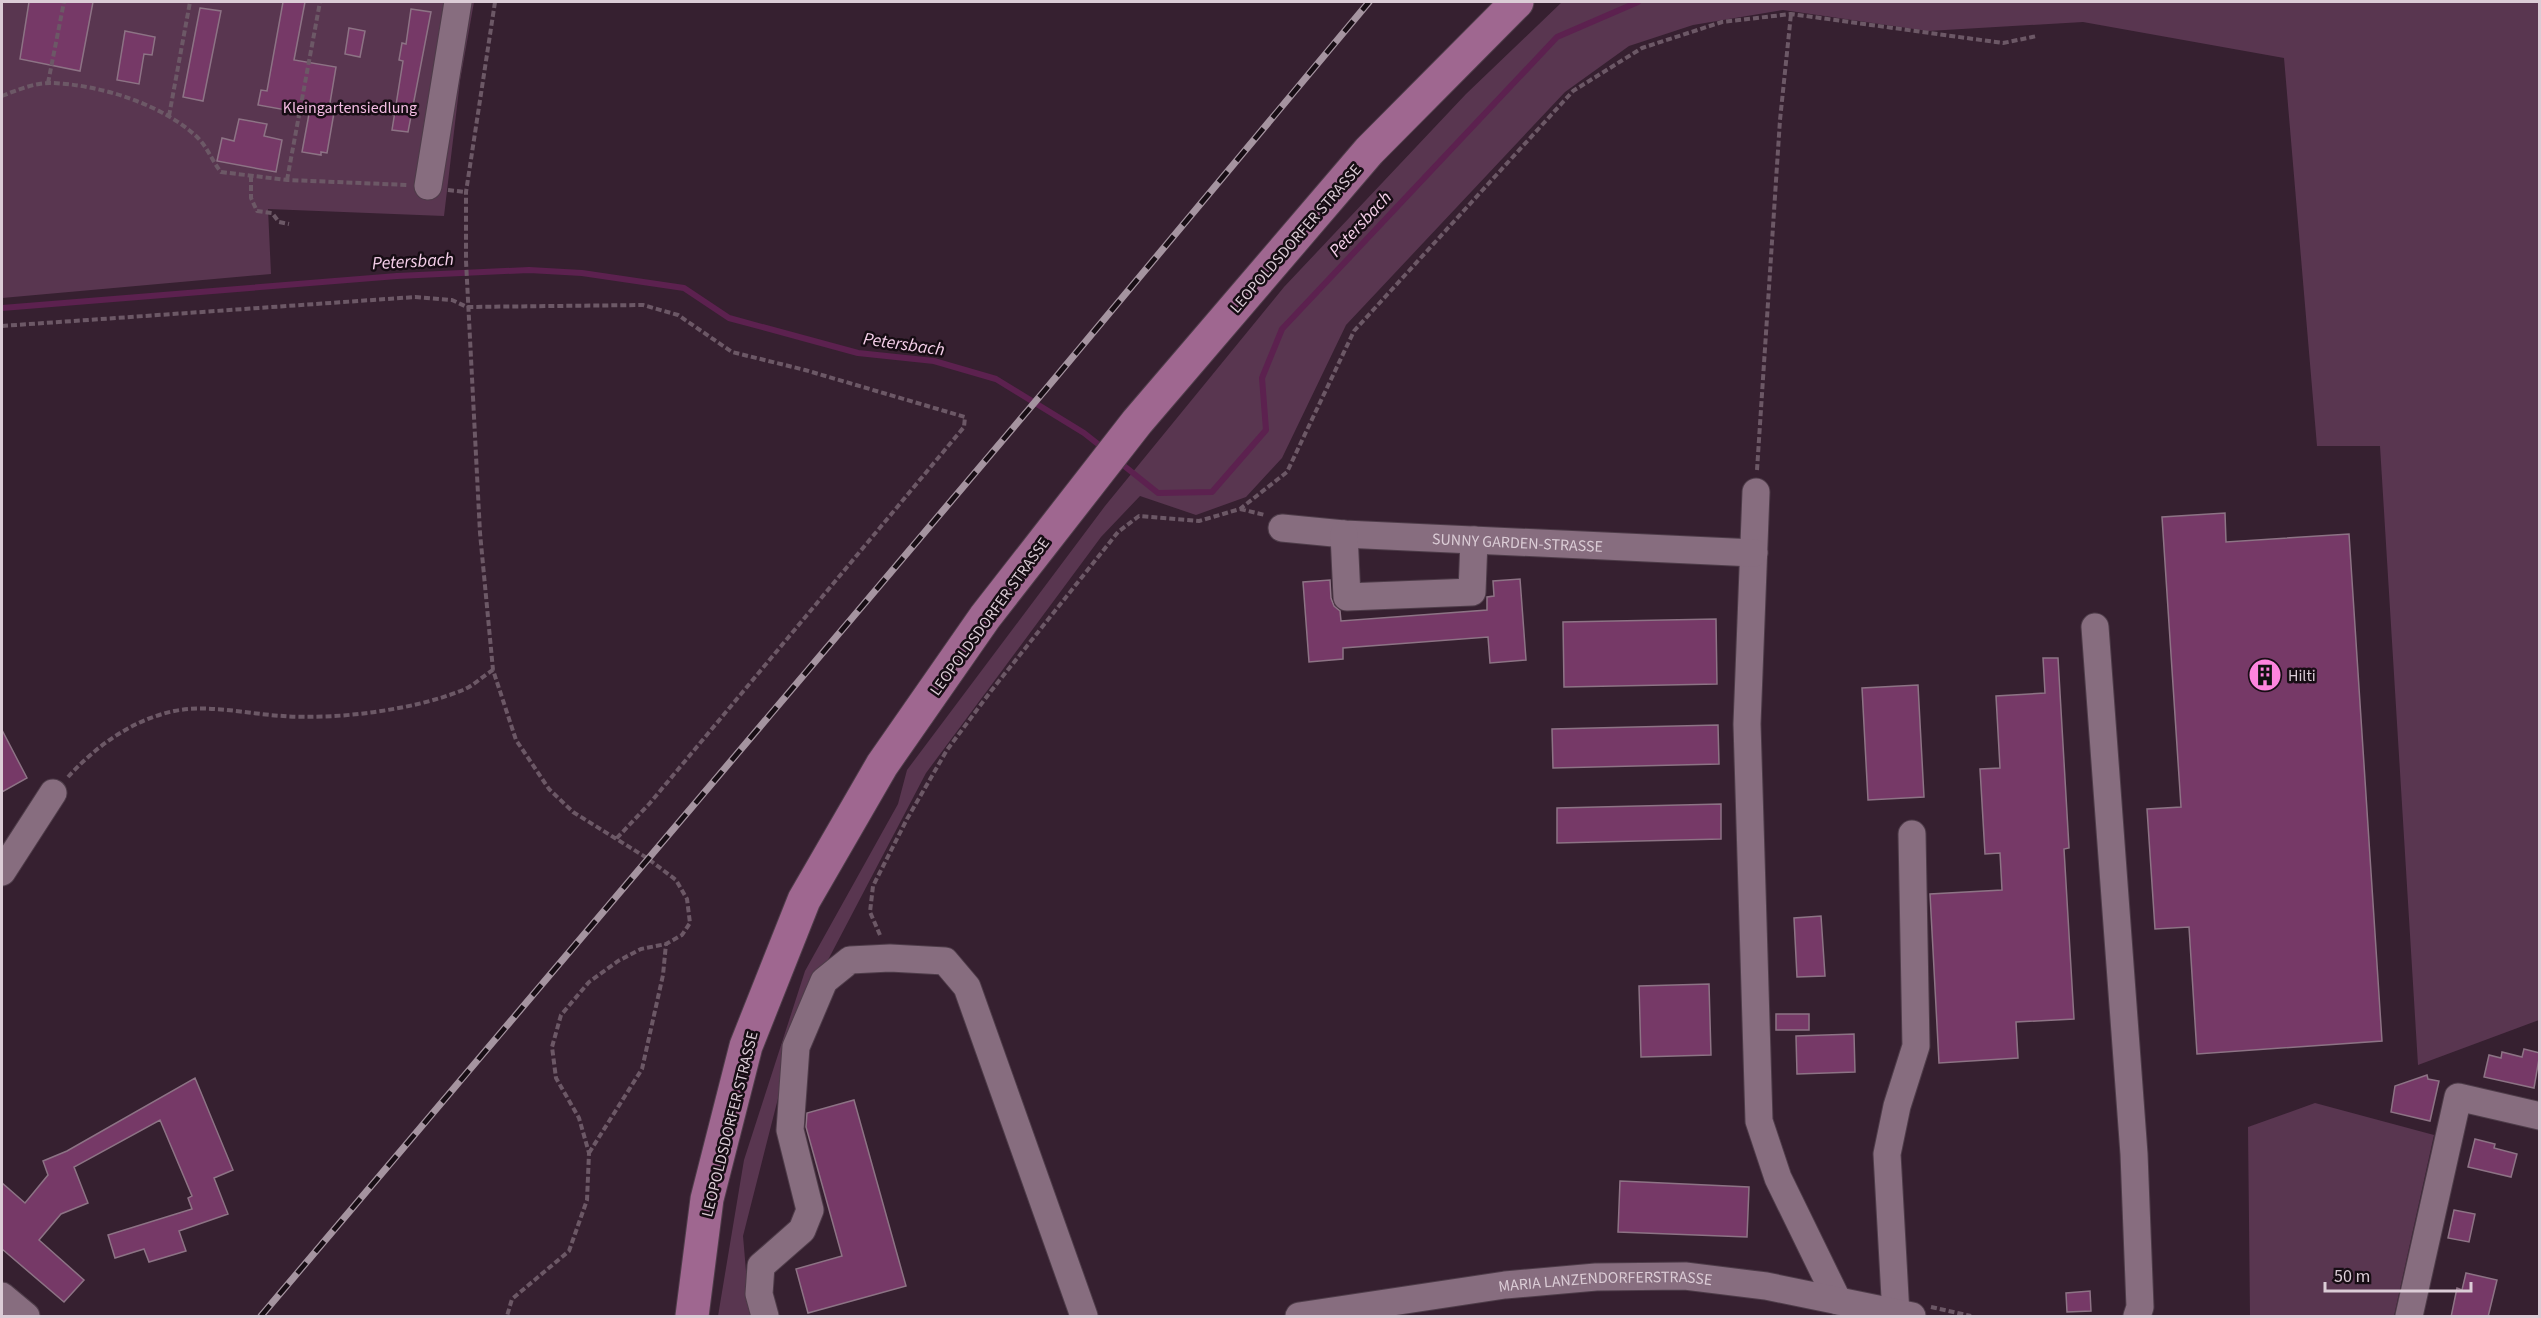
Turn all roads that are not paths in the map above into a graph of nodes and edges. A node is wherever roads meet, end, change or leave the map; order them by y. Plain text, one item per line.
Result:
1 (458, 2) edge
2 (1517, 2) edge
3 (428, 186) road end
4 (1756, 492) road end
5 (1282, 528) dead end
6 (1344, 534) junction
7 (1474, 540) junction
8 (1754, 554) junction
9 (2095, 627) dead end
10 (53, 793) road end
11 (1911, 834) dead end
12 (2, 872) edge
13 (2540, 1116) edge
14 (2, 1296) edge
15 (1838, 1301) junction
16 (1352, 1312) edge
17 (692, 1316) edge
18 (1901, 1316) edge
19 (26, 1317) edge
20 (765, 1317) edge
21 (1084, 1317) edge
22 (1299, 1317) edge
23 (2137, 1317) edge
24 (2409, 1317) edge

1 - 3 street
2 - 17 main road, LEOPOLDSDORFER STRASSE
4 - 8 street
5 - 6 street, SUNNY GARDEN-STRASSE
6 - 7 street, SUNNY GARDEN-STRASSE
6 - 7 street
7 - 8 street, SUNNY GARDEN-STRASSE
8 - 15 street
9 - 23 street
10 - 12 street
11 - 18 street
13 - 24 street
14 - 19 street
15 - 16 street, MARIA LANZENDORFERSTRASSE
15 - 18 street, MARIA LANZENDORFERSTRASSE
16 - 22 street, MARIA LANZENDORFERSTRASSE
20 - 21 street

